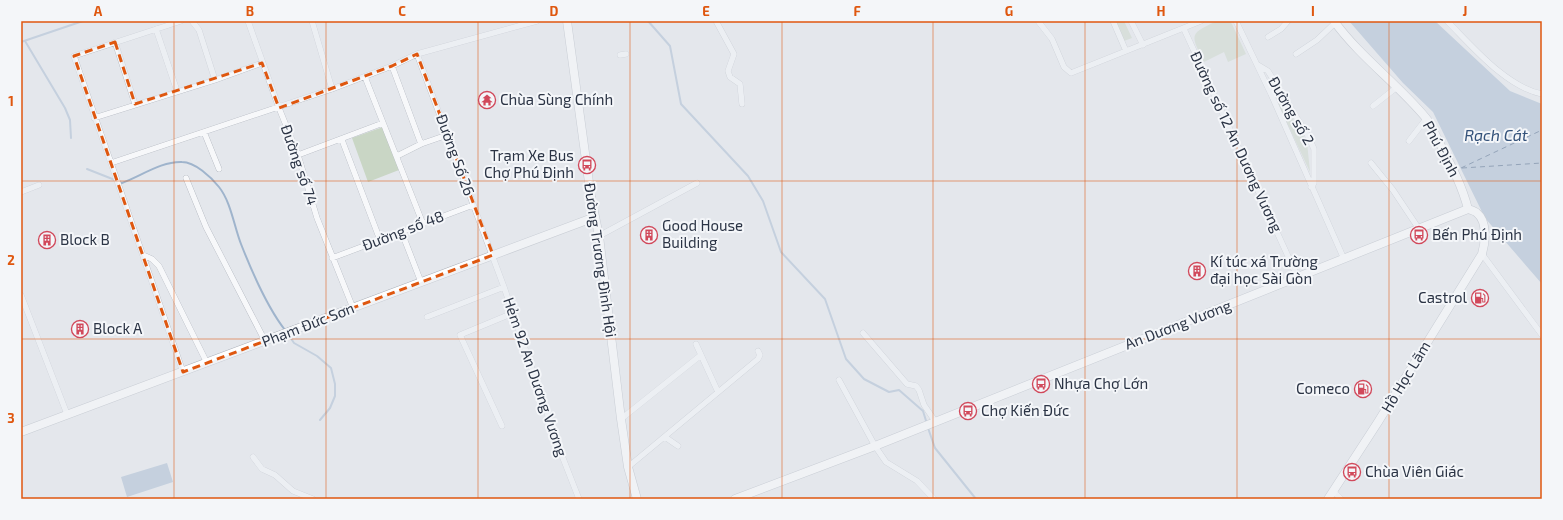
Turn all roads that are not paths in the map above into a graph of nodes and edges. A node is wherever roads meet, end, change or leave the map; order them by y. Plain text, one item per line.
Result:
1 (181, 21) edge
2 (192, 21) edge
3 (248, 21) edge
4 (312, 21) edge
5 (537, 21) edge
6 (567, 21) edge
7 (716, 21) edge
8 (1038, 21) edge
9 (1112, 21) edge
10 (1131, 21) edge
11 (1201, 21) edge
12 (1236, 21) edge
13 (1288, 21) edge
14 (1446, 21) edge
15 (1335, 22) edge
16 (156, 29) junction
17 (1184, 29) junction
18 (1268, 37) dead end
19 (115, 42) junction
20 (1143, 45) junction
21 (1126, 51) junction
22 (417, 54) junction
23 (1296, 54) dead end
24 (262, 63) junction
25 (1258, 65) junction
26 (392, 66) junction
27 (365, 77) junction
28 (215, 80) junction
29 (1397, 87) junction
30 (332, 89) junction
31 (177, 90) junction
32 (1542, 94) edge
33 (135, 104) junction
34 (742, 104) dead end
35 (1374, 106) dead end
36 (279, 108) junction
37 (94, 118) junction
38 (1426, 119) junction
39 (383, 123) junction
40 (204, 132) junction
41 (447, 135) junction
42 (342, 140) junction
43 (1409, 141) dead end
44 (421, 144) junction
45 (298, 155) junction
46 (397, 156) junction
47 (111, 163) junction
48 (1371, 163) dead end
49 (219, 169) dead end
50 (186, 178) dead end
51 (697, 183) dead end
52 (39, 185) dead end
53 (1311, 187) junction
54 (21, 192) edge
55 (473, 205) junction
56 (1468, 209) junction
57 (595, 217) junction
58 (423, 224) junction
59 (1420, 229) junction
60 (402, 233) junction
61 (599, 236) junction
62 (380, 240) junction
63 (1482, 254) junction
64 (143, 255) junction
65 (492, 255) junction
66 (332, 258) junction
67 (1344, 260) junction
68 (1298, 278) junction
69 (421, 282) junction
70 (504, 287) junction
71 (21, 294) edge
72 (353, 308) junction
73 (513, 313) junction
74 (426, 318) dead end
75 (863, 333) dead end
76 (1542, 335) edge
77 (266, 341) junction
78 (696, 344) dead end
79 (758, 351) dead end
80 (701, 355) junction
81 (207, 363) junction
82 (183, 372) junction
83 (839, 380) dead end
84 (718, 392) junction
85 (67, 414) junction
86 (621, 419) junction
87 (933, 422) junction
88 (502, 426) dead end
89 (21, 432) edge
90 (664, 437) junction
91 (678, 446) dead end
92 (875, 446) junction
93 (253, 456) dead end
94 (628, 467) junction
95 (1333, 491) junction
96 (740, 498) edge
97 (313, 499) edge
98 (579, 499) edge
99 (637, 499) edge
100 (934, 499) edge
101 (1328, 499) edge
102 (1341, 499) edge

1 - 16 street
2 - 28 street
3 - 24 street, Đường số 74
4 - 30 street
5 - 22 street
6 - 57 street, Đường Trương Đình Hội
7 - 34 street
8 - 21 street
9 - 21 street
10 - 20 street
11 - 17 street
12 - 25 street, Đường số 2
13 - 18 street
14 - 32 street
15 - 23 street
15 - 29 street, Phú Định
16 - 19 street
16 - 31 street
17 - 20 street
17 - 68 street, Đường số 12 An Dương Vương
19 - 33 street
19 - 37 street
20 - 21 street
22 - 26 street
22 - 41 street, Đường Số 26
24 - 28 street
24 - 36 street, Đường số 74
25 - 53 street, Đường số 2
25 - 53 street, Đường số 2
26 - 27 street
26 - 44 street
27 - 30 street
27 - 39 street
28 - 31 street
29 - 35 street
29 - 38 street, Phú Định
30 - 36 street
31 - 33 street
33 - 37 street
36 - 40 street
36 - 45 street, Đường số 74
37 - 47 street
38 - 43 street
38 - 56 street, Phú Định
39 - 42 street
39 - 46 street
40 - 47 street
40 - 49 street
41 - 44 street
41 - 55 street, Đường Số 26
42 - 45 street
42 - 62 street
44 - 46 street
45 - 66 street, Đường số 74
46 - 58 street
47 - 64 street
48 - 59 street
50 - 77 street
51 - 61 street
52 - 54 street
53 - 67 street, Đường số 2
55 - 58 street, Đường số 48
55 - 65 street, Đường Số 26
56 - 59 street, An Dương Vương
56 - 63 street
57 - 61 street, Đường Trương Đình Hội
57 - 65 street, Phạm Đức Sơn
58 - 60 street, Đường số 48
59 - 67 street, An Dương Vương
60 - 62 street, Đường số 48
60 - 69 street, Đường số 48
61 - 86 street, Đường Trương Đình Hội
62 - 66 street, Đường số 48
63 - 76 street
63 - 95 street, Hồ Học Lãm
64 - 81 street
64 - 82 street
65 - 69 street, Phạm Đức Sơn
65 - 70 street, Hẻm 92 An Dương Vương
66 - 72 street, Đường số 74
67 - 68 street, An Dương Vương
68 - 87 street, An Dương Vương
69 - 72 street, Phạm Đức Sơn
70 - 73 street, Hẻm 92 An Dương Vương
70 - 74 street
71 - 85 street
72 - 77 street, Phạm Đức Sơn
73 - 88 street
73 - 98 street, Hẻm 92 An Dương Vương
75 - 87 street
77 - 81 street, Phạm Đức Sơn
78 - 80 street
79 - 84 street
80 - 84 street
80 - 86 street
81 - 82 street, Phạm Đức Sơn
82 - 85 street, Phạm Đức Sơn
83 - 92 street
84 - 90 street
85 - 89 street, Phạm Đức Sơn
86 - 94 street, Đường Trương Đình Hội
87 - 92 street, An Dương Vương
90 - 91 street
90 - 94 street
92 - 96 street, An Dương Vương
92 - 100 street
93 - 97 street
94 - 99 street, Đường Trương Đình Hội
95 - 101 street, Hồ Học Lãm
95 - 102 street

